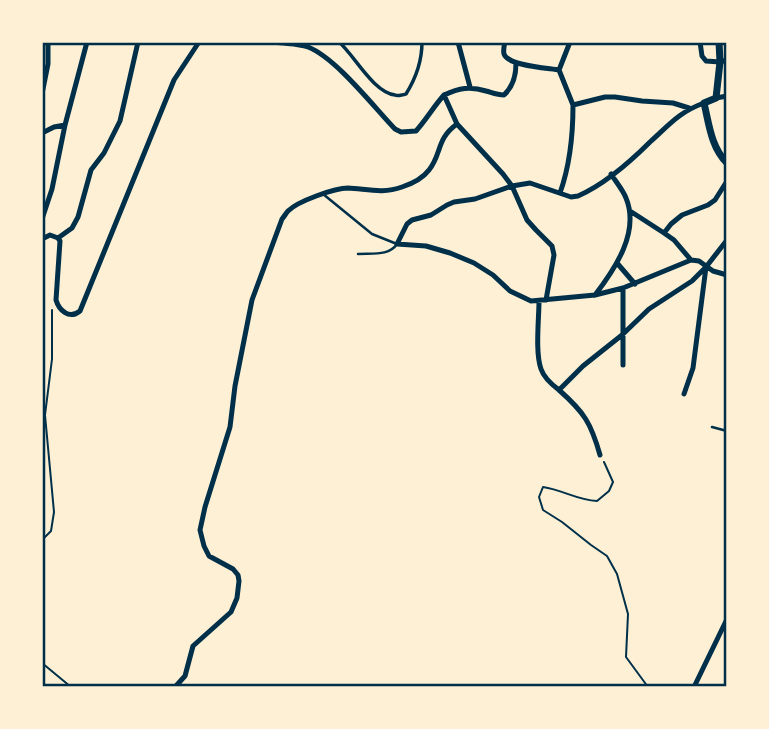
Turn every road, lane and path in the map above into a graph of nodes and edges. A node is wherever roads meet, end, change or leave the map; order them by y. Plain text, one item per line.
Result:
1 (48, 42) edge
2 (87, 42) edge
3 (138, 42) edge
4 (199, 42) edge
5 (275, 42) edge
6 (339, 42) edge
7 (422, 42) edge
8 (458, 42) edge
9 (505, 42) edge
10 (570, 42) edge
11 (700, 42) edge
12 (719, 42) edge
13 (290, 43) edge
14 (723, 61) edge
15 (516, 63) junction
16 (559, 70) junction
17 (470, 87) junction
18 (42, 94) edge
19 (444, 95) junction
20 (727, 96) edge
21 (716, 98) junction
22 (704, 103) junction
23 (573, 105) junction
24 (689, 108) junction
25 (457, 124) junction
26 (65, 125) junction
27 (42, 133) edge
28 (727, 163) edge
29 (611, 174) junction
30 (727, 181) edge
31 (512, 186) junction
32 (561, 193) junction
33 (323, 194) junction
34 (630, 211) junction
35 (42, 219) edge
36 (664, 233) junction
37 (58, 238) junction
38 (42, 239) edge
39 (727, 240) edge
40 (397, 244) junction
41 (358, 254) dead end
42 (691, 260) junction
43 (617, 263) junction
44 (706, 267) junction
45 (727, 275) edge
46 (635, 284) junction
47 (623, 288) junction
48 (595, 295) junction
49 (56, 300) junction
50 (546, 300) junction
51 (539, 301) junction
52 (622, 334) junction
53 (622, 365) dead end
54 (559, 390) junction
55 (684, 394) dead end
56 (712, 427) dead end
57 (727, 431) edge
58 (600, 455) joint
59 (42, 540) edge
60 (727, 619) edge
61 (42, 663) edge
62 (71, 687) edge
63 (175, 687) edge
64 (648, 687) edge
65 (694, 687) edge

1 - 18 street
2 - 26 street
3 - 37 street
4 - 49 street
5 - 13 street
6 - 7 street
8 - 17 street
9 - 15 street
10 - 16 street
11 - 14 street
12 - 14 main road
13 - 19 street
14 - 21 main road
15 - 16 street
15 - 17 street
16 - 23 street
17 - 19 street
19 - 25 street
20 - 21 street
21 - 22 main road
22 - 24 street
22 - 28 main road
23 - 24 street
23 - 32 street
24 - 29 street
25 - 31 street
25 - 33 street
26 - 27 street
26 - 35 street
29 - 32 street
29 - 34 street
30 - 36 street
31 - 32 street
31 - 40 street
31 - 50 street
33 - 40 lane
33 - 63 street
34 - 36 street
34 - 43 street
36 - 42 street
37 - 38 street
37 - 49 street
39 - 44 street
40 - 41 lane
40 - 51 street
42 - 44 street
42 - 46 street
43 - 46 street
43 - 48 street
44 - 45 street
44 - 52 street
44 - 55 street
46 - 47 street
47 - 48 street
47 - 52 street
48 - 50 street
49 - 59 path
50 - 51 street
51 - 54 street
52 - 53 street
52 - 54 street
54 - 58 street
56 - 57 lane
58 - 64 path
60 - 65 street
61 - 62 path

